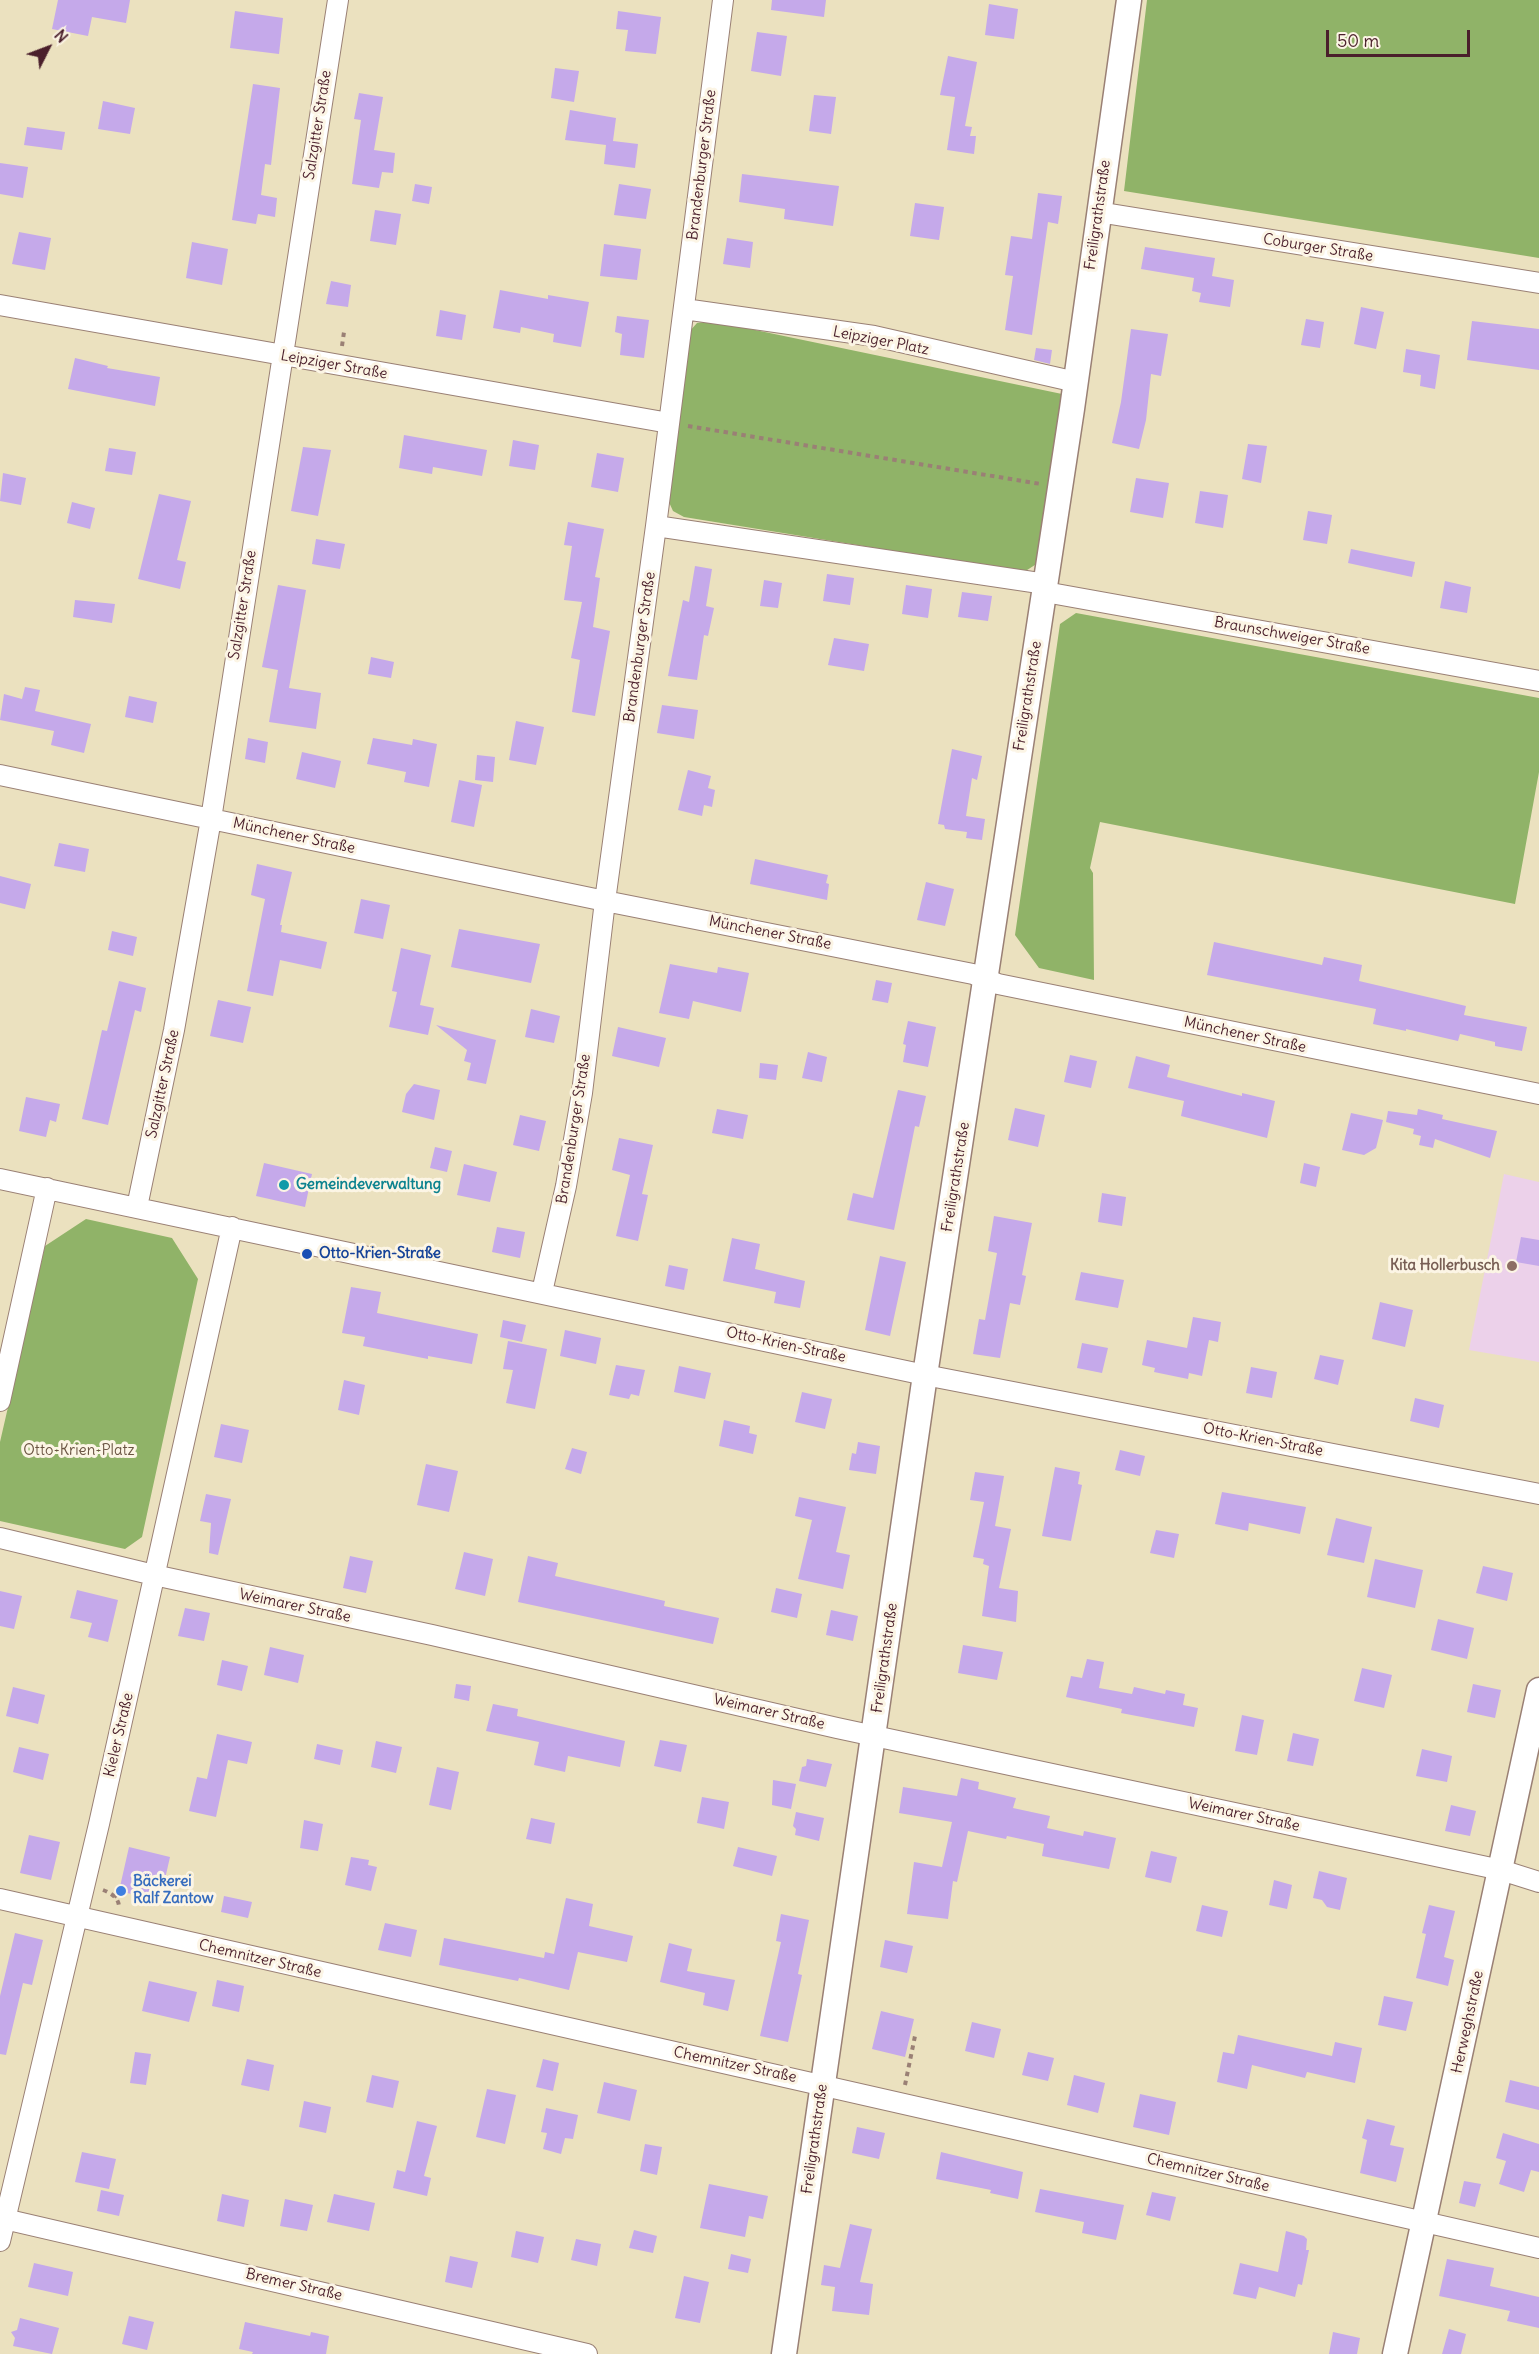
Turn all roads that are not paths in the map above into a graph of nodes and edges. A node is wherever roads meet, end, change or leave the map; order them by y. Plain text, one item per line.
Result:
1 (338, 0) edge
2 (723, 0) edge
3 (1129, 0) edge
4 (1098, 212) junction
5 (1539, 283) edge
6 (0, 305) edge
7 (684, 309) junction
8 (282, 356) junction
9 (1076, 382) junction
10 (669, 423) junction
11 (656, 526) junction
12 (1045, 588) junction
13 (1539, 681) edge
14 (0, 775) edge
15 (211, 819) junction
16 (605, 901) junction
17 (986, 979) junction
18 (1539, 1094) edge
19 (0, 1179) edge
20 (47, 1188) junction
21 (137, 1207) junction
22 (232, 1227) junction
23 (542, 1292) junction
24 (925, 1375) junction
25 (0, 1401) edge
26 (1539, 1494) edge
27 (0, 1538) edge
28 (154, 1575) junction
29 (1539, 1690) edge
30 (874, 1736) junction
31 (1501, 1870) junction
32 (1539, 1882) edge
33 (0, 1899) edge
34 (77, 1917) junction
35 (822, 2084) junction
36 (2, 2219) edge
37 (1425, 2222) junction
38 (0, 2241) edge
39 (1539, 2248) edge
40 (587, 2354) edge
41 (784, 2354) edge
42 (1395, 2354) edge

1 - 8 street, Salzgitter Straße
2 - 7 street, Brandenburger Straße
3 - 4 street, Freiligrathstraße
4 - 5 street, Coburger Straße
4 - 9 street, Freiligrathstraße
6 - 8 street, Leipziger Straße
7 - 9 street, Leipziger Platz
7 - 10 street, Brandenburger Straße
8 - 10 street, Leipziger Straße
8 - 15 street, Salzgitter Straße
9 - 12 street, Freiligrathstraße
10 - 11 street, Brandenburger Straße
11 - 12 street
11 - 16 street, Brandenburger Straße
12 - 13 street, Braunschweiger Straße
12 - 17 street, Freiligrathstraße
14 - 15 street, Münchener Straße
15 - 16 street, Münchener Straße
15 - 21 street, Salzgitter Straße
16 - 17 street, Münchener Straße
16 - 23 street, Brandenburger Straße
17 - 18 street, Münchener Straße
17 - 24 street, Freiligrathstraße
19 - 20 street, Otto-Krien-Straße
20 - 21 street, Otto-Krien-Straße
20 - 25 street
21 - 22 street, Otto-Krien-Straße
22 - 23 street, Otto-Krien-Straße
22 - 28 street, Kieler Straße
23 - 24 street, Otto-Krien-Straße
24 - 26 street, Otto-Krien-Straße
24 - 30 street, Freiligrathstraße
27 - 28 street, Weimarer Straße
28 - 30 street, Weimarer Straße
28 - 34 street, Kieler Straße
29 - 31 street, Herweghstraße
30 - 31 street, Weimarer Straße
30 - 35 street, Freiligrathstraße
31 - 32 street, Weimarer Straße
31 - 37 street, Herweghstraße
33 - 34 street, Chemnitzer Straße
34 - 35 street, Chemnitzer Straße
34 - 36 street, Kieler Straße
35 - 37 street, Chemnitzer Straße
35 - 41 street, Freiligrathstraße
36 - 38 street, Kieler Straße
36 - 40 street, Bremer Straße
37 - 39 street, Chemnitzer Straße
37 - 42 street, Herweghstraße

